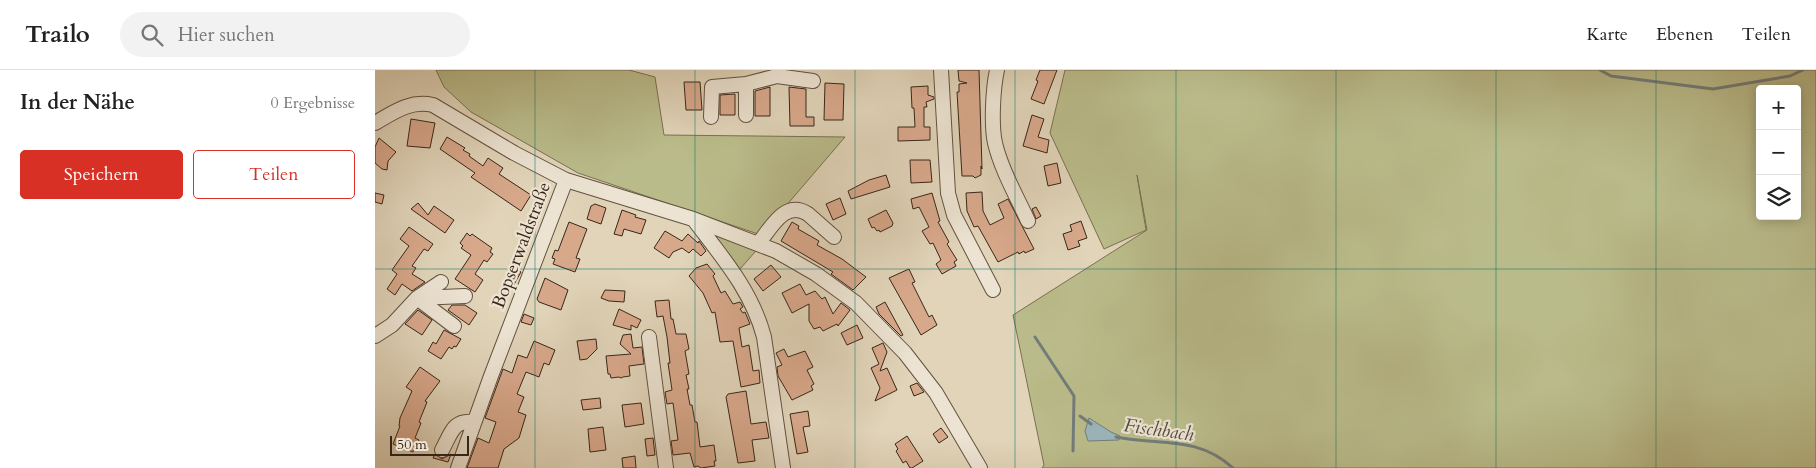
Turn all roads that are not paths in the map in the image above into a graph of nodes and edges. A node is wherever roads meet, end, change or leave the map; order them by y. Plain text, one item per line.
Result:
1 (941, 70) edge
2 (997, 70) edge
3 (777, 73) edge
4 (813, 81) dead end
5 (746, 84) junction
6 (746, 115) dead end
7 (711, 117) dead end
8 (375, 122) edge
9 (565, 180) junction
10 (693, 219) junction
11 (1028, 221) dead end
12 (834, 237) dead end
13 (758, 244) junction
14 (441, 282) dead end
15 (993, 290) dead end
16 (465, 296) dead end
17 (417, 298) junction
18 (454, 326) dead end
19 (375, 336) edge
20 (649, 337) dead end
21 (474, 422) junction
22 (442, 450) dead end
23 (459, 468) edge
24 (666, 468) edge
25 (783, 468) edge
26 (981, 468) edge

1 - 15 street
2 - 11 street
3 - 4 street
3 - 5 street
5 - 6 street
5 - 7 street
8 - 9 street, Bopserwaldstraße
9 - 10 street
9 - 21 street, Bopserwaldstraße
10 - 13 street
10 - 25 street
12 - 13 street
13 - 26 street
14 - 17 street
16 - 17 street
17 - 18 street
17 - 19 street
20 - 24 street
21 - 22 street
21 - 23 street, Bopserwaldstraße

